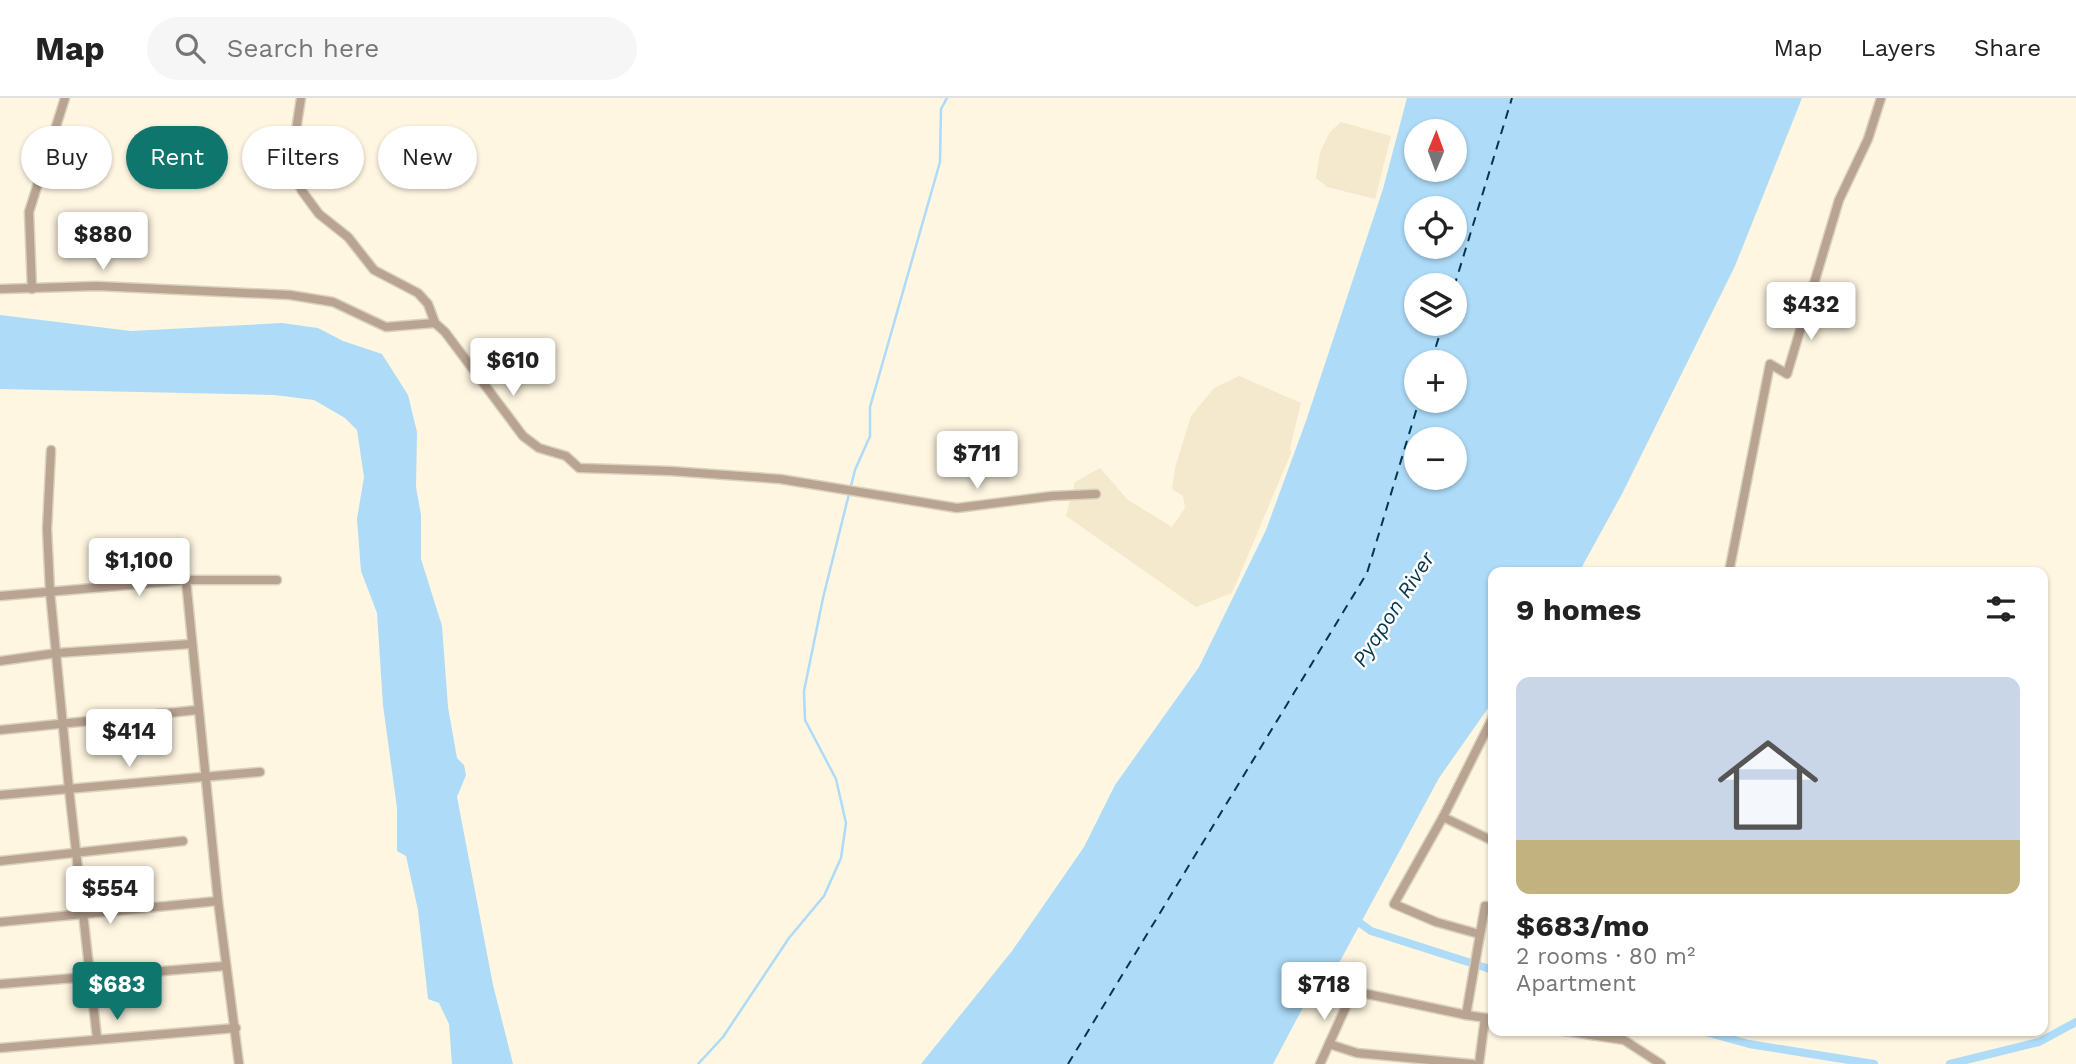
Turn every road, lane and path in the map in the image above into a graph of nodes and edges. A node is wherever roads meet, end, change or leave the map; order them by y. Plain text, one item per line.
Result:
1 (65, 98) edge
2 (301, 98) edge
3 (1881, 98) edge
4 (0, 289) edge
5 (32, 289) junction
6 (435, 323) junction
7 (51, 450) dead end
8 (1096, 494) dead end
9 (1730, 567) edge
10 (186, 580) junction
11 (277, 580) dead end
12 (50, 591) junction
13 (0, 596) edge
14 (191, 644) junction
15 (57, 653) junction
16 (0, 661) edge
17 (197, 710) junction
18 (62, 724) junction
19 (1488, 726) edge
20 (0, 730) edge
21 (260, 772) dead end
22 (204, 776) junction
23 (69, 789) junction
24 (0, 795) edge
25 (1443, 817) junction
26 (1488, 839) edge
27 (183, 841) dead end
28 (76, 853) junction
29 (0, 862) edge
30 (218, 901) junction
31 (1488, 906) edge
32 (83, 914) junction
33 (0, 922) edge
34 (1479, 934) junction
35 (225, 966) junction
36 (90, 976) junction
37 (0, 984) edge
38 (1466, 1015) junction
39 (1488, 1019) edge
40 (1488, 1024) edge
41 (236, 1028) junction
42 (1598, 1036) edge
43 (97, 1038) junction
44 (1329, 1044) junction
45 (0, 1048) edge
46 (239, 1064) edge
47 (1320, 1064) edge
48 (1472, 1064) edge
49 (1479, 1064) edge
50 (1661, 1064) edge

1 - 5 street
2 - 6 street
3 - 9 street
4 - 5 street
5 - 6 street
6 - 8 street
7 - 12 street
10 - 11 street
10 - 12 street
10 - 14 street
12 - 13 street
12 - 15 street
14 - 15 street
14 - 17 street
15 - 16 street
15 - 18 street
17 - 18 street
17 - 22 street
18 - 20 street
18 - 23 street
19 - 25 street
21 - 22 street
22 - 23 street
22 - 30 street
23 - 24 street
23 - 28 street
25 - 26 street
25 - 34 street
27 - 28 street
28 - 29 street
28 - 32 street
30 - 32 street
30 - 35 street
31 - 34 street
32 - 33 street
32 - 36 street
34 - 38 street
35 - 36 street
35 - 41 street
36 - 37 street
36 - 43 street
38 - 39 street
38 - 44 street
40 - 49 street
41 - 43 street
41 - 46 street
42 - 50 street
43 - 45 street
44 - 47 street
44 - 48 street

